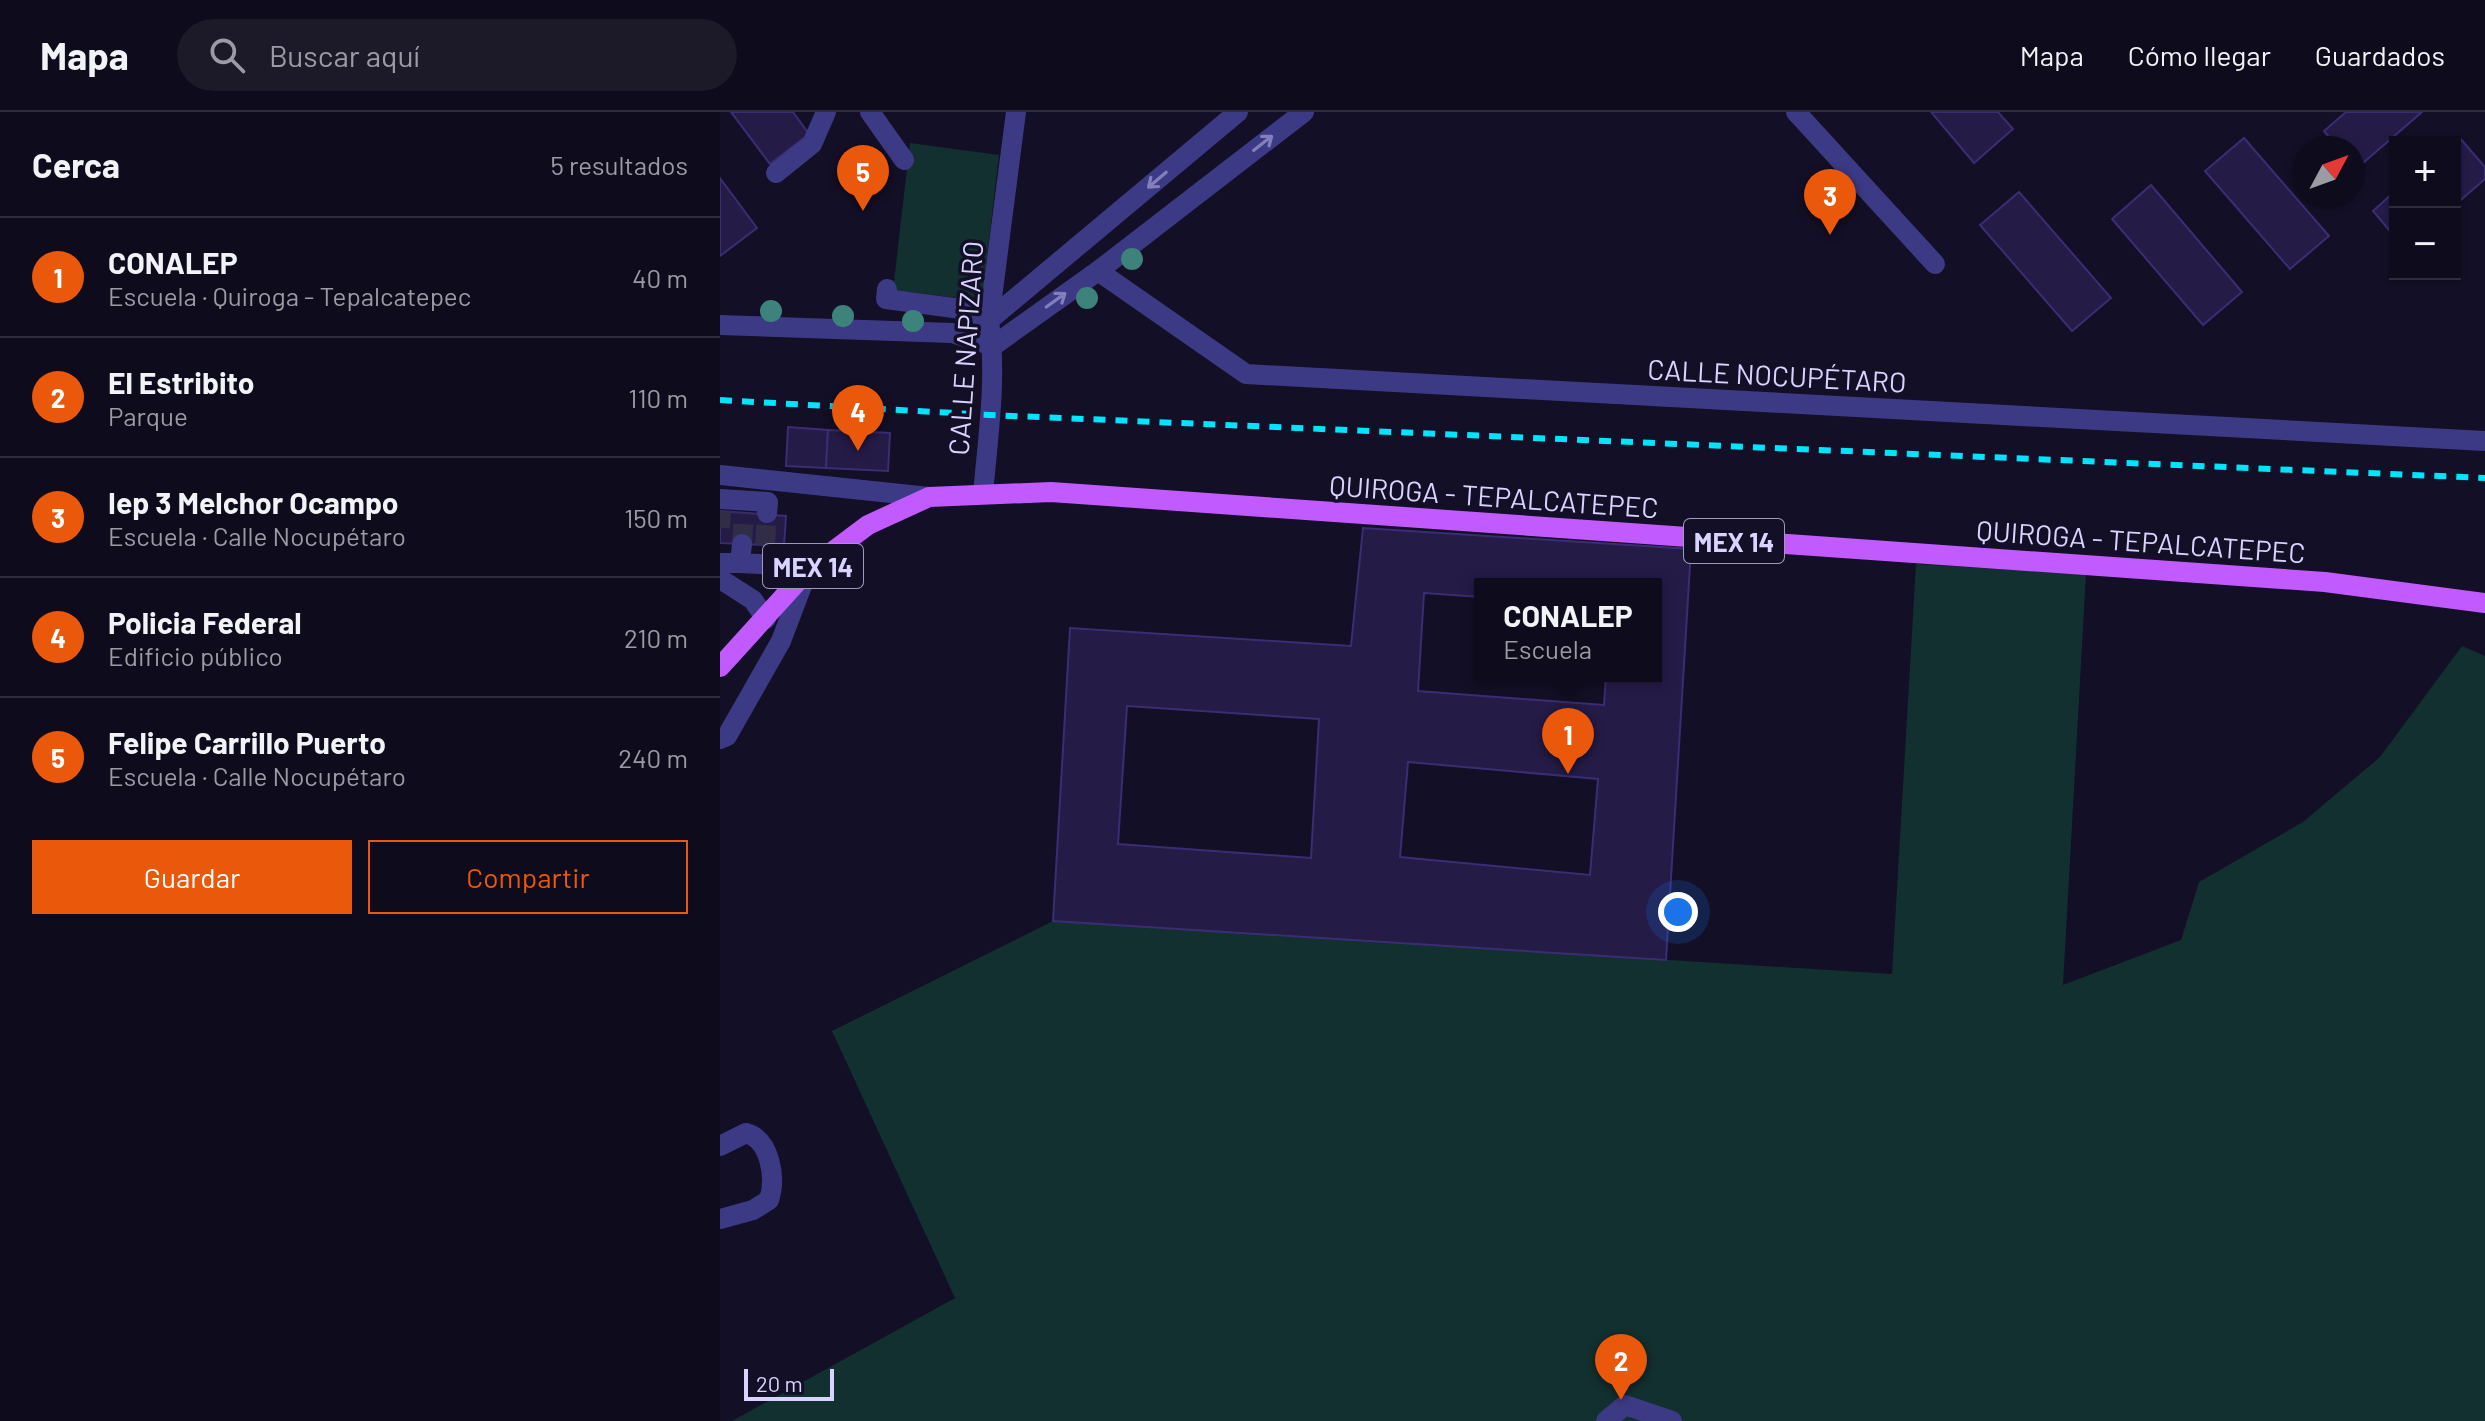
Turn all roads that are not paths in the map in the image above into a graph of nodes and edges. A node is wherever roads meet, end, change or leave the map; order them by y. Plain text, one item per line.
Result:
1 (826, 112) edge
2 (870, 112) edge
3 (1016, 112) edge
4 (1238, 112) edge
5 (1304, 112) edge
6 (1796, 112) edge
7 (904, 160) dead end
8 (776, 173) dead end
9 (1935, 264) dead end
10 (1098, 271) junction
11 (887, 289) dead end
12 (990, 316) junction
13 (720, 325) edge
14 (952, 333) junction
15 (993, 346) junction
16 (2485, 441) edge
17 (720, 475) edge
18 (983, 494) junction
19 (929, 497) junction
20 (721, 503) edge
21 (767, 513) dead end
22 (734, 557) edge
23 (808, 570) junction
24 (720, 579) edge
25 (2485, 603) edge
26 (766, 619) junction
27 (720, 666) edge
28 (720, 739) edge
29 (720, 1146) edge
30 (720, 1219) edge
31 (1606, 1421) edge
32 (1672, 1421) edge

1 - 8 street
2 - 7 street
3 - 12 street, CALLE NAPIZARO
4 -> 12 street
10 -> 5 street
6 - 9 street
15 -> 10 street
10 - 16 street, CALLE NOCUPÉTARO
11 - 12 street
12 - 14 street
12 - 15 street, CALLE NAPIZARO
13 - 14 street
14 - 15 street
15 - 18 street, CALLE NAPIZARO
17 - 19 street
18 - 19 main road, QUIROGA - TEPALCATEPEC / MEX 14
18 - 25 main road, QUIROGA - TEPALCATEPEC / MEX 14
19 - 23 main road, MEX 14
20 - 21 street
22 - 23 street
23 - 26 main road, MEX 14
23 - 28 street
24 - 26 street
26 - 27 main road, MEX 14
29 - 30 street
31 - 32 street

